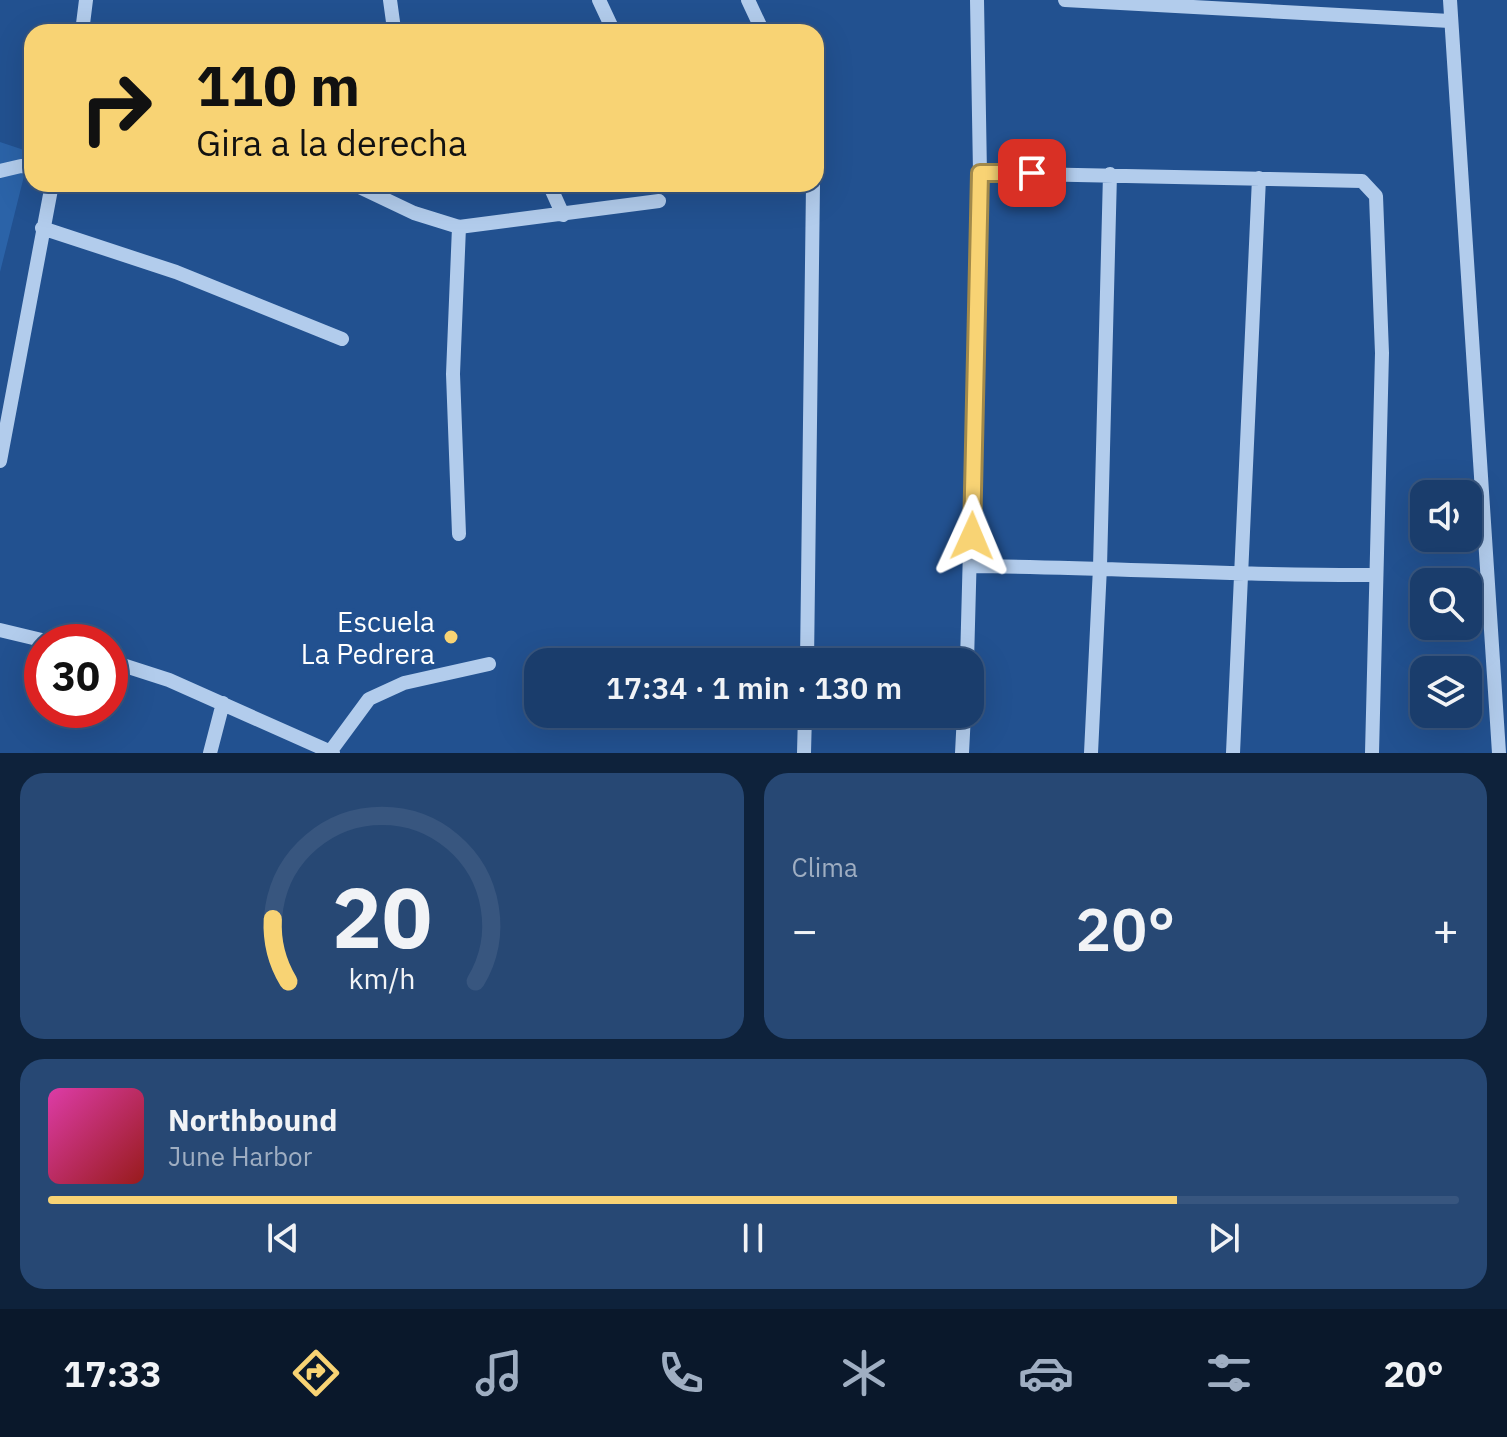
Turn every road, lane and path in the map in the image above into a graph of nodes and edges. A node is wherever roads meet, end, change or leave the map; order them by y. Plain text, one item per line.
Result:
1 (86, 0) edge
2 (390, 0) edge
3 (599, 0) edge
4 (748, 0) edge
5 (977, 0) edge
6 (1065, 0) edge
7 (1450, 0) edge
8 (1450, 21) junction
9 (83, 24) edge
10 (393, 24) edge
11 (610, 24) edge
12 (759, 24) edge
13 (24, 166) edge
14 (0, 171) edge
15 (980, 173) junction
16 (1110, 174) junction
17 (1259, 178) junction
18 (50, 192) edge
19 (370, 192) edge
20 (553, 192) edge
21 (813, 192) edge
22 (659, 201) dead end
23 (563, 215) junction
24 (459, 227) junction
25 (42, 228) junction
26 (342, 339) dead end
27 (0, 461) edge
28 (459, 534) dead end
29 (971, 566) junction
30 (1100, 567) junction
31 (1375, 575) junction
32 (1239, 576) junction
33 (0, 630) edge
34 (24, 636) edge
35 (807, 648) edge
36 (968, 648) edge
37 (489, 664) dead end
38 (128, 667) edge
39 (223, 703) junction
40 (805, 728) edge
41 (963, 728) edge
42 (332, 752) edge
43 (210, 753) edge
44 (804, 753) edge
45 (962, 753) edge
46 (1091, 753) edge
47 (1233, 753) edge
48 (1372, 753) edge
49 (1499, 753) edge

1 - 9 street
2 - 10 street
3 - 11 street
4 - 12 street
5 - 15 street
6 - 8 street
7 - 8 street
8 - 49 street
13 - 14 street
15 - 16 street
15 - 29 street
16 - 17 street
16 - 30 street
17 - 31 street
17 - 32 street
18 - 25 street
19 - 24 street
20 - 23 street
21 - 35 street
22 - 23 street
23 - 24 street
24 - 28 street
25 - 26 street
25 - 27 street
29 - 30 street
29 - 36 street
30 - 32 street
30 - 46 street
31 - 32 street
31 - 48 street
32 - 47 street
33 - 34 street
37 - 42 street
38 - 39 street
39 - 42 street
39 - 43 street
40 - 44 street
41 - 45 street

